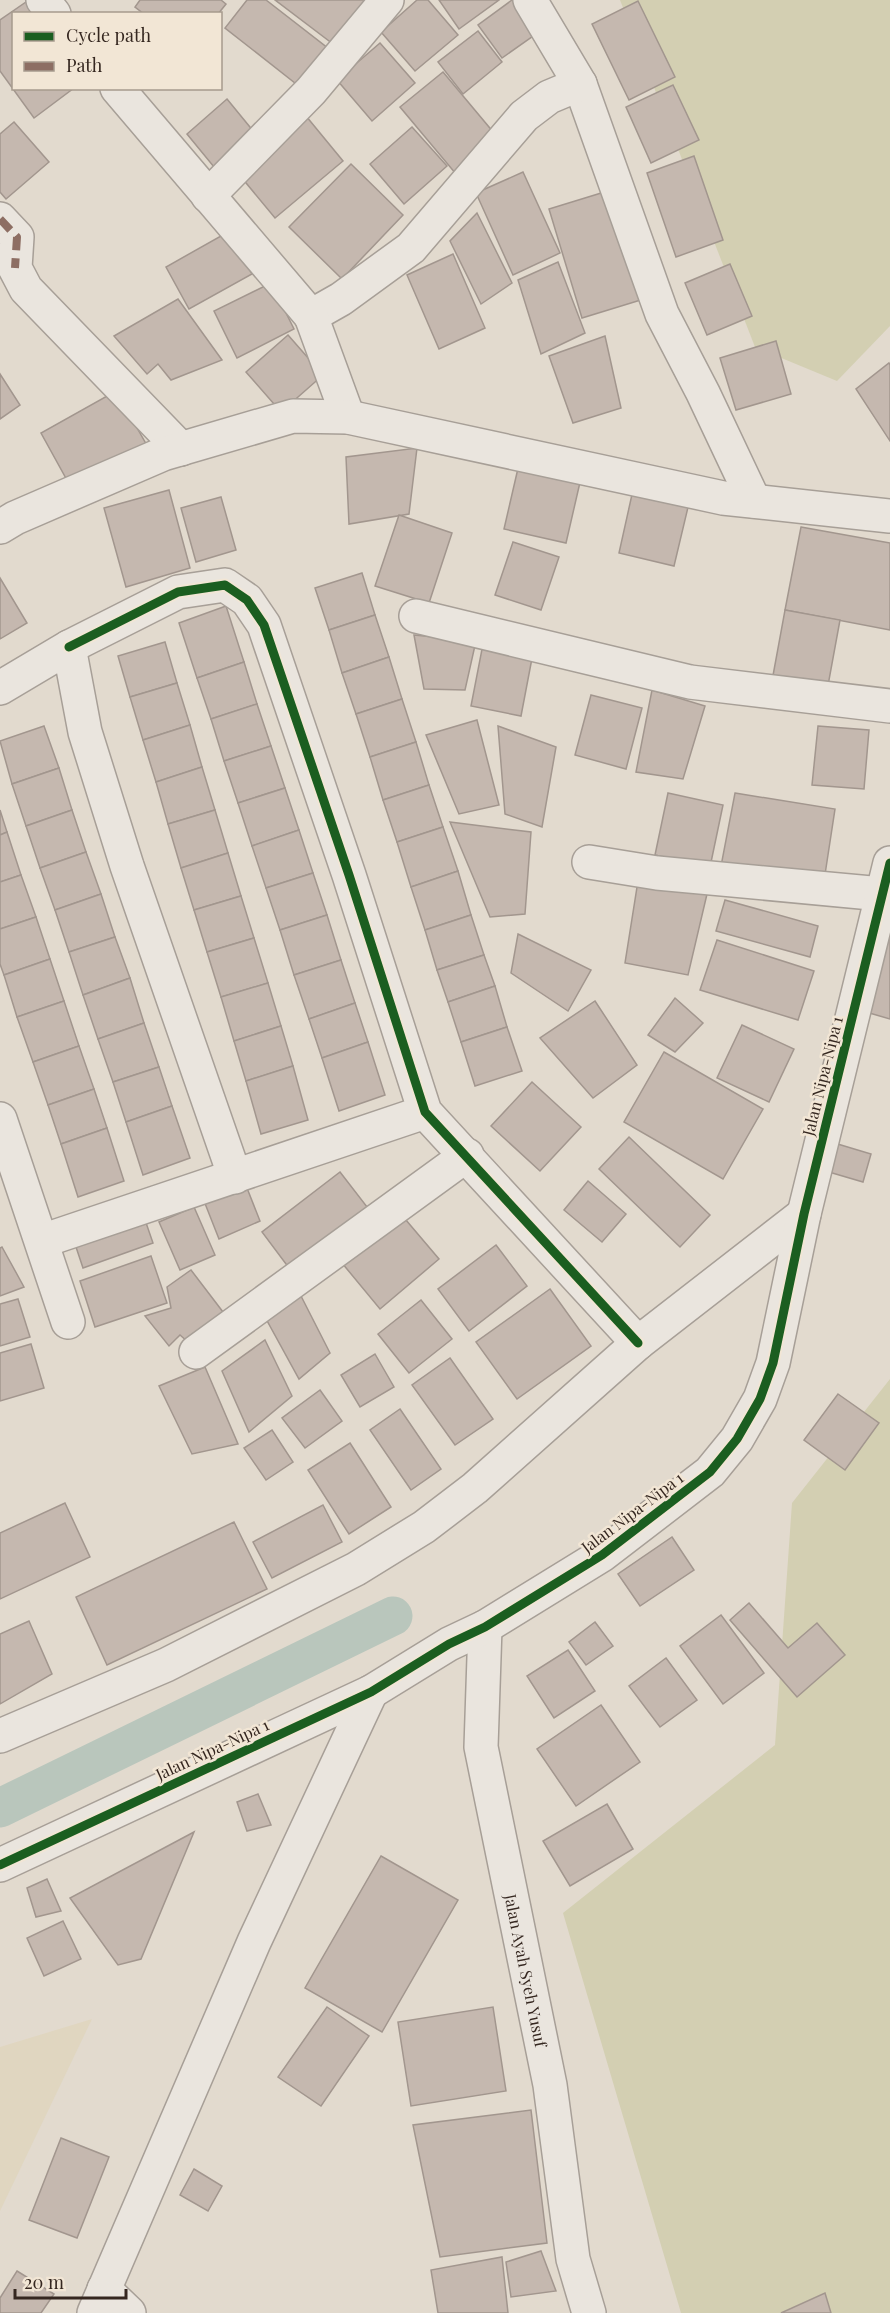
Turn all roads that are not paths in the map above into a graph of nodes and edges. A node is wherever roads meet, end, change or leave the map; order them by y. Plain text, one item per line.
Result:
1 (43, 0) edge
2 (387, 0) edge
3 (530, 0) edge
4 (52, 12) edge
5 (580, 84) junction
6 (119, 90) edge
7 (208, 196) junction
8 (0, 219) edge
9 (311, 315) junction
10 (348, 417) junction
11 (181, 449) junction
12 (754, 501) junction
13 (5, 515) edge
14 (890, 516) edge
15 (416, 616) dead end
16 (69, 647) junction
17 (0, 688) edge
18 (890, 706) edge
19 (588, 862) dead end
20 (886, 878) edge
21 (425, 1112) junction
22 (0, 1119) edge
23 (467, 1155) junction
24 (235, 1177) junction
25 (804, 1214) junction
26 (42, 1241) junction
27 (68, 1322) dead end
28 (638, 1343) junction
29 (196, 1352) dead end
30 (485, 1627) junction
31 (370, 1692) junction
32 (0, 1736) edge
33 (0, 1865) edge
34 (99, 2301) edge
35 (129, 2313) edge
36 (589, 2313) edge

1 - 4 street
2 - 7 street
3 - 5 street
5 - 9 street
5 - 12 street
6 - 7 street
7 - 9 street
8 - 11 street
9 - 10 street
10 - 11 street
10 - 12 street
11 - 13 street
12 - 14 street
15 - 18 street
16 - 17 street
16 - 21 street
16 - 24 street
19 - 20 street
20 - 25 street, Jalan Nipa-Nipa 1
21 - 23 street
21 - 24 street
22 - 26 street
23 - 28 street
23 - 29 street
24 - 26 street
25 - 28 street
25 - 30 street, Jalan Nipa-Nipa 1
26 - 27 street
28 - 32 street
30 - 31 street, Jalan Nipa-Nipa 1
30 - 36 street, Jalan Ayah Syeh Yusuf
31 - 33 street, Jalan Nipa-Nipa 1
31 - 34 street
34 - 35 street

